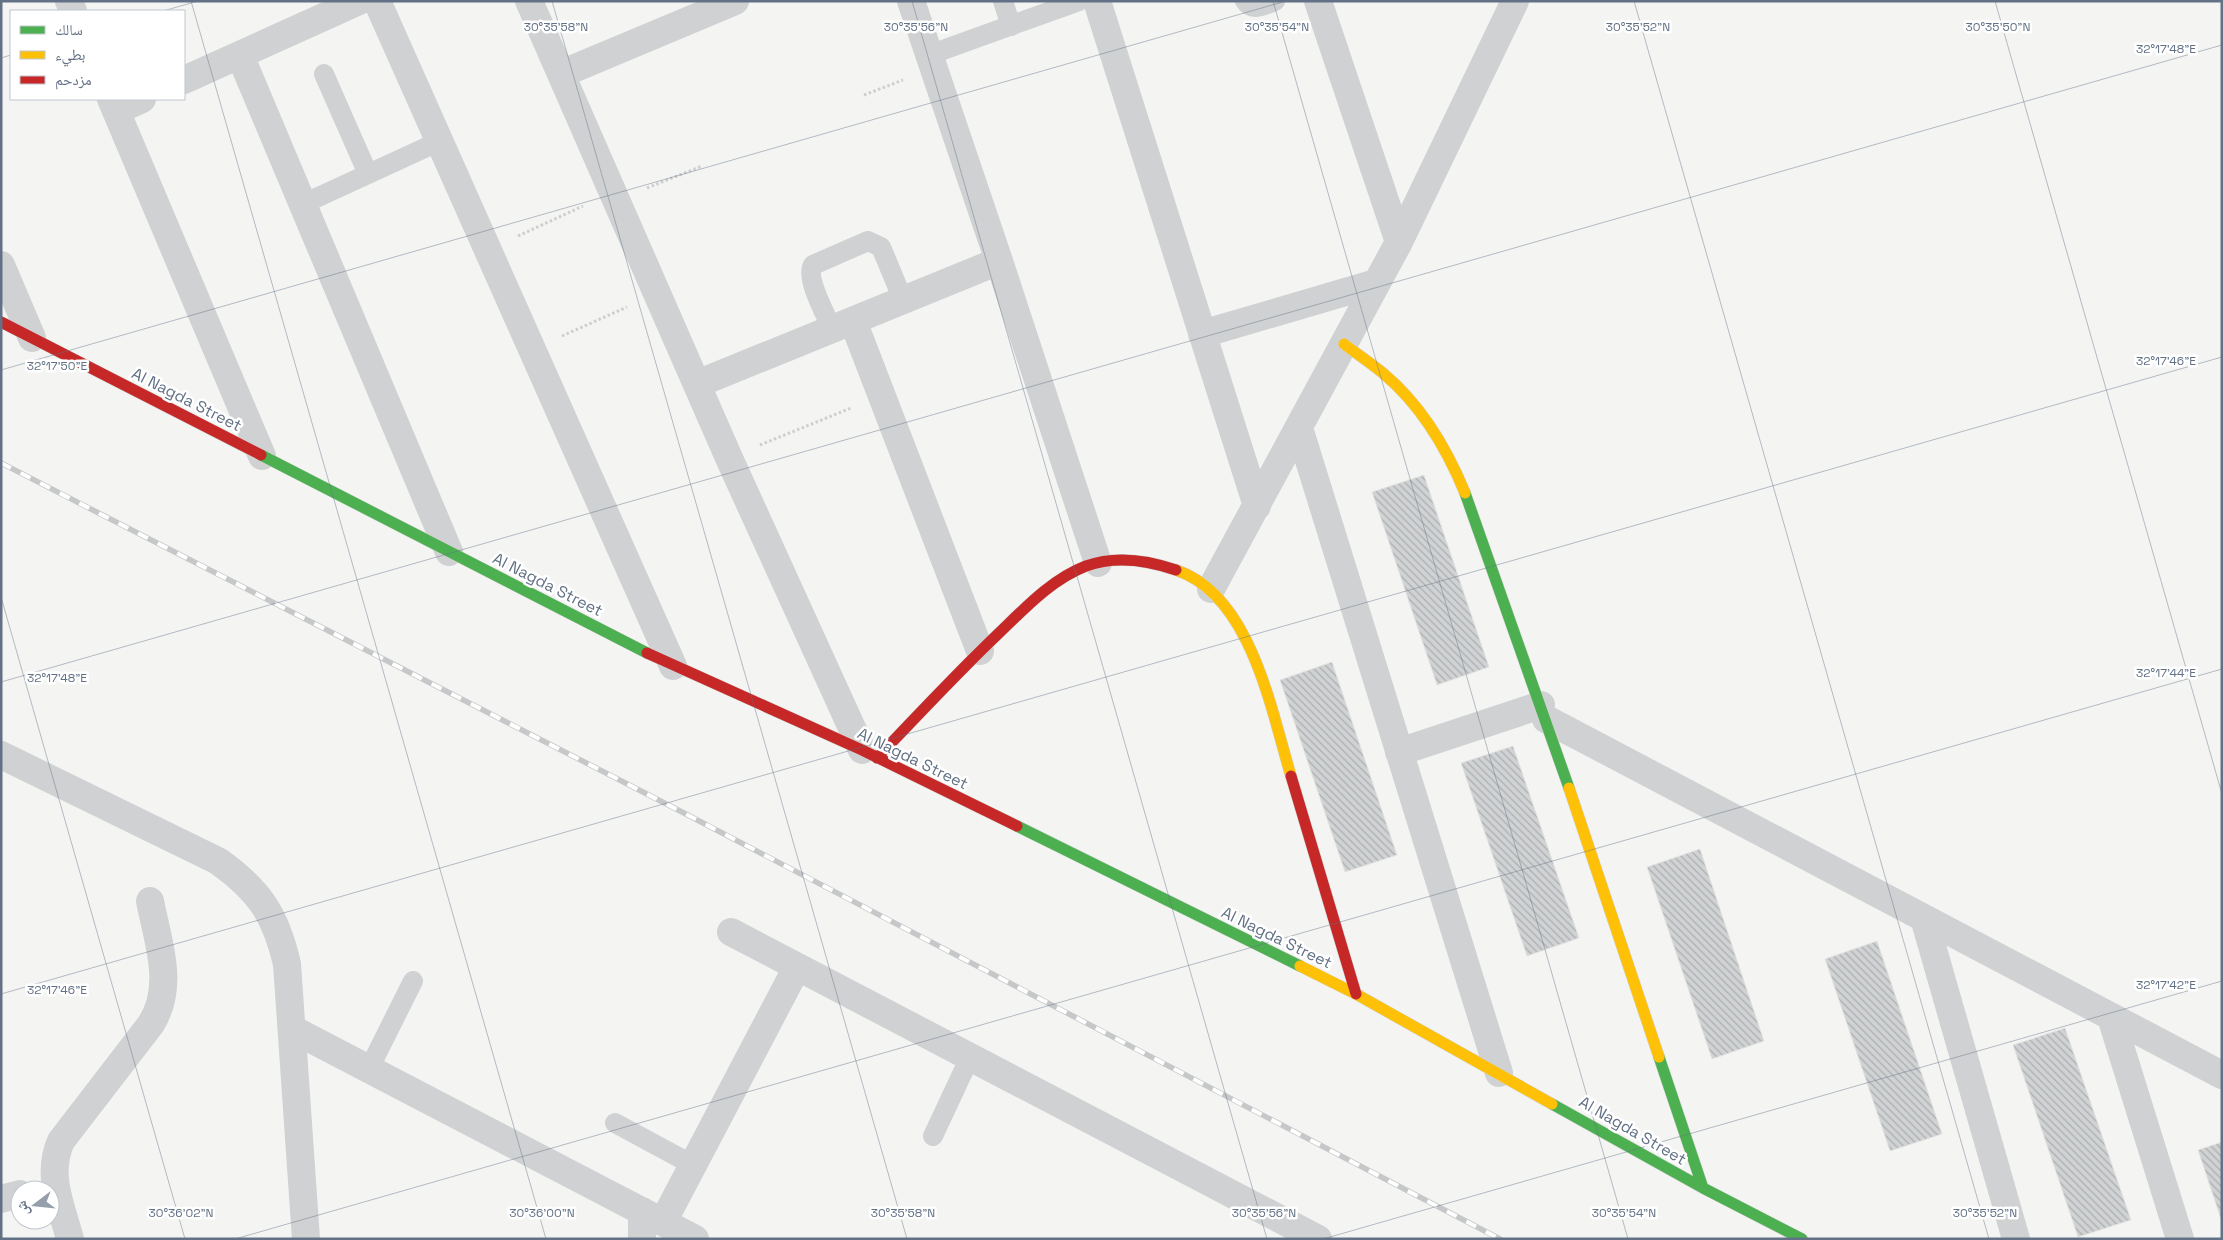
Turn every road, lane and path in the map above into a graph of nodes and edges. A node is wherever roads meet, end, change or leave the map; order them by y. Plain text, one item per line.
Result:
1 (359, 1) edge
2 (377, 1) edge
3 (529, 1) edge
4 (735, 1) edge
5 (911, 1) edge
6 (1003, 1) edge
7 (1079, 1) edge
8 (1097, 1) edge
9 (1245, 1) edge
10 (1276, 1) edge
11 (1318, 1) edge
12 (1515, 1) edge
13 (1011, 26) junction
14 (240, 55) junction
15 (931, 62) junction
16 (324, 74) dead end
17 (561, 74) junction
18 (185, 80) edge
19 (864, 96) dead end
20 (137, 100) edge
21 (113, 105) edge
22 (440, 141) junction
23 (702, 166) dead end
24 (368, 174) junction
25 (615, 197) junction
26 (303, 204) junction
27 (1399, 242) junction
28 (488, 250) junction
29 (999, 261) junction
30 (1, 265) edge
31 (1376, 283) junction
32 (657, 294) junction
33 (903, 300) junction
34 (1, 322) edge
35 (842, 325) junction
36 (1202, 334) junction
37 (32, 338) junction
38 (1344, 344) junction
39 (532, 350) junction
40 (697, 384) junction
41 (882, 395) junction
42 (1299, 428) junction
43 (262, 456) junction
44 (729, 458) junction
45 (1257, 506) junction
46 (449, 552) junction
47 (1098, 562) junction
48 (1211, 589) junction
49 (980, 651) junction
50 (672, 666) junction
51 (1543, 712) junction
52 (1399, 752) junction
53 (870, 754) junction
54 (1, 755) edge
55 (150, 901) dead end
56 (1924, 918) junction
57 (731, 932) dead end
58 (797, 967) junction
59 (413, 981) dead end
60 (1356, 994) junction
61 (2111, 1017) junction
62 (292, 1028) junction
63 (970, 1057) junction
64 (369, 1069) junction
65 (1499, 1073) junction
66 (2222, 1075) edge
67 (615, 1123) dead end
68 (932, 1136) dead end
69 (693, 1165) junction
70 (47, 1180) edge
71 (1703, 1188) junction
72 (652, 1216) junction
73 (60, 1219) edge
74 (1302, 1235) edge
75 (70, 1239) edge
76 (306, 1239) edge
77 (642, 1239) edge
78 (695, 1239) edge
79 (1802, 1239) edge
80 (2016, 1239) edge
81 (2180, 1239) edge

1 - 14 street
2 - 22 street
3 - 17 street
4 - 17 street
5 - 15 street
6 - 13 lane
7 - 13 lane
8 - 36 street
9 - 10 lane
11 - 27 street
12 - 27 street
13 - 15 lane
14 - 18 street
14 - 26 street
15 - 19 path
15 - 29 street
16 - 24 lane
17 - 25 street
20 - 21 street
21 - 43 street
22 - 24 lane
22 - 28 street
23 - 25 path
24 - 26 lane
25 - 28 path
25 - 32 street
26 - 46 street
27 - 31 street
28 - 39 street
29 - 33 street
29 - 47 street
30 - 37 street
31 - 36 street
31 - 38 street
32 - 39 path
32 - 40 street
33 - 35 street
33 - 35 lane
34 - 37 street, Al Nagda Street
35 - 40 street
35 - 41 street
36 - 45 street
37 - 43 street, Al Nagda Street
38 - 42 street
38 - 51 street
39 - 50 street
40 - 44 street
41 - 44 path
41 - 49 street
42 - 45 street
42 - 52 street
43 - 46 street, Al Nagda Street
44 - 53 street
45 - 48 street
46 - 50 street, Al Nagda Street
47 - 48 street
47 - 49 street
48 - 60 street
49 - 53 street
50 - 53 street, Al Nagda Street
51 - 52 street
51 - 56 street
51 - 71 street
52 - 65 street
53 - 60 street, Al Nagda Street
54 - 62 street
55 - 70 street
56 - 61 street
56 - 80 street
57 - 58 street
58 - 63 street
58 - 69 street
59 - 64 lane
60 - 65 street, Al Nagda Street
61 - 66 street
61 - 81 street
62 - 64 street
62 - 76 street
63 - 68 lane
63 - 74 street
64 - 72 street
65 - 71 street, Al Nagda Street
67 - 69 lane
69 - 72 street
71 - 79 street, Al Nagda Street
72 - 77 street
72 - 78 street
73 - 75 street

